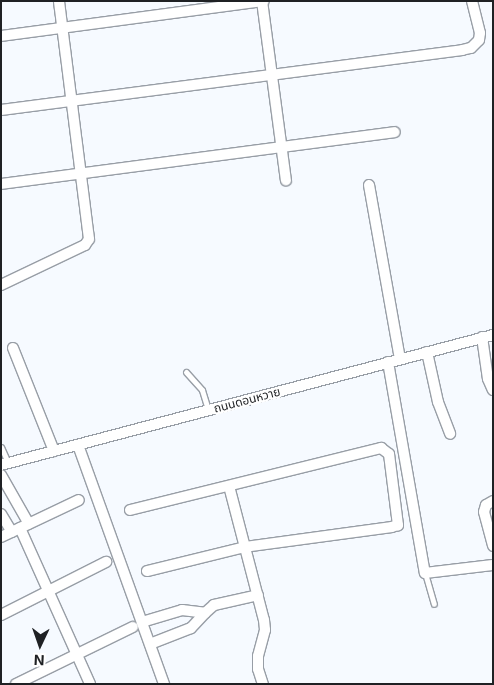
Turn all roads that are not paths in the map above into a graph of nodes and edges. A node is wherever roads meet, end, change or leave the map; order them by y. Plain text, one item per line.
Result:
1 (59, 1) edge
2 (263, 1) edge
3 (472, 1) edge
4 (62, 28) junction
5 (1, 36) edge
6 (271, 74) junction
7 (72, 101) junction
8 (1, 110) edge
9 (395, 132) dead end
10 (282, 147) junction
11 (82, 174) junction
12 (286, 180) dead end
13 (1, 184) edge
14 (369, 185) dead end
15 (1, 286) edge
16 (493, 335) edge
17 (482, 337) junction
18 (13, 348) dead end
19 (427, 352) junction
20 (400, 359) junction
21 (388, 362) junction
22 (186, 372) dead end
23 (493, 390) edge
24 (208, 410) junction
25 (450, 434) dead end
26 (78, 445) junction
27 (1, 447) edge
28 (54, 451) junction
29 (4, 464) edge
30 (1, 475) edge
31 (229, 486) junction
32 (79, 500) dead end
33 (493, 501) edge
34 (130, 510) dead end
35 (1, 514) edge
36 (20, 528) junction
37 (1, 537) edge
38 (493, 546) edge
39 (245, 548) junction
40 (106, 562) dead end
41 (493, 565) edge
42 (147, 571) dead end
43 (425, 573) junction
44 (49, 591) junction
45 (258, 595) junction
46 (434, 604) dead end
47 (205, 613) junction
48 (1, 615) edge
49 (137, 624) junction
50 (150, 644) junction
51 (77, 654) junction
52 (16, 684) edge
53 (90, 684) edge
54 (164, 684) edge
55 (263, 684) edge

1 - 4 street
2 - 4 street
2 - 6 street
3 - 6 street
4 - 5 street
4 - 7 street
6 - 7 street
6 - 10 street
7 - 8 street
7 - 11 street
9 - 10 street
10 - 11 street
10 - 12 street
11 - 13 street
11 - 15 street
14 - 20 street
16 - 17 street, ถนนดอนหวาย
17 - 19 street, ถนนดอนหวาย
17 - 23 street
18 - 28 street
19 - 20 street, ถนนดอนหวาย
19 - 25 street
20 - 21 street, ถนนดอนหวาย
21 - 24 street, ถนนดอนหวาย
21 - 43 street
22 - 24 lane
24 - 26 street, ถนนดอนหวาย
26 - 28 street, ถนนดอนหวาย
26 - 49 street
27 - 29 lane
28 - 29 street, ถนนดอนหวาย
30 - 36 street
31 - 34 street
31 - 39 street
31 - 39 street
32 - 36 street
33 - 38 street
35 - 36 street
36 - 37 street
36 - 44 street
39 - 42 street
39 - 45 street
40 - 44 street
41 - 43 street
43 - 46 lane
44 - 48 street
44 - 51 street
45 - 47 street
45 - 55 street
47 - 49 street
47 - 50 street
49 - 50 street
49 - 51 street
50 - 54 street
51 - 52 street
51 - 53 street

